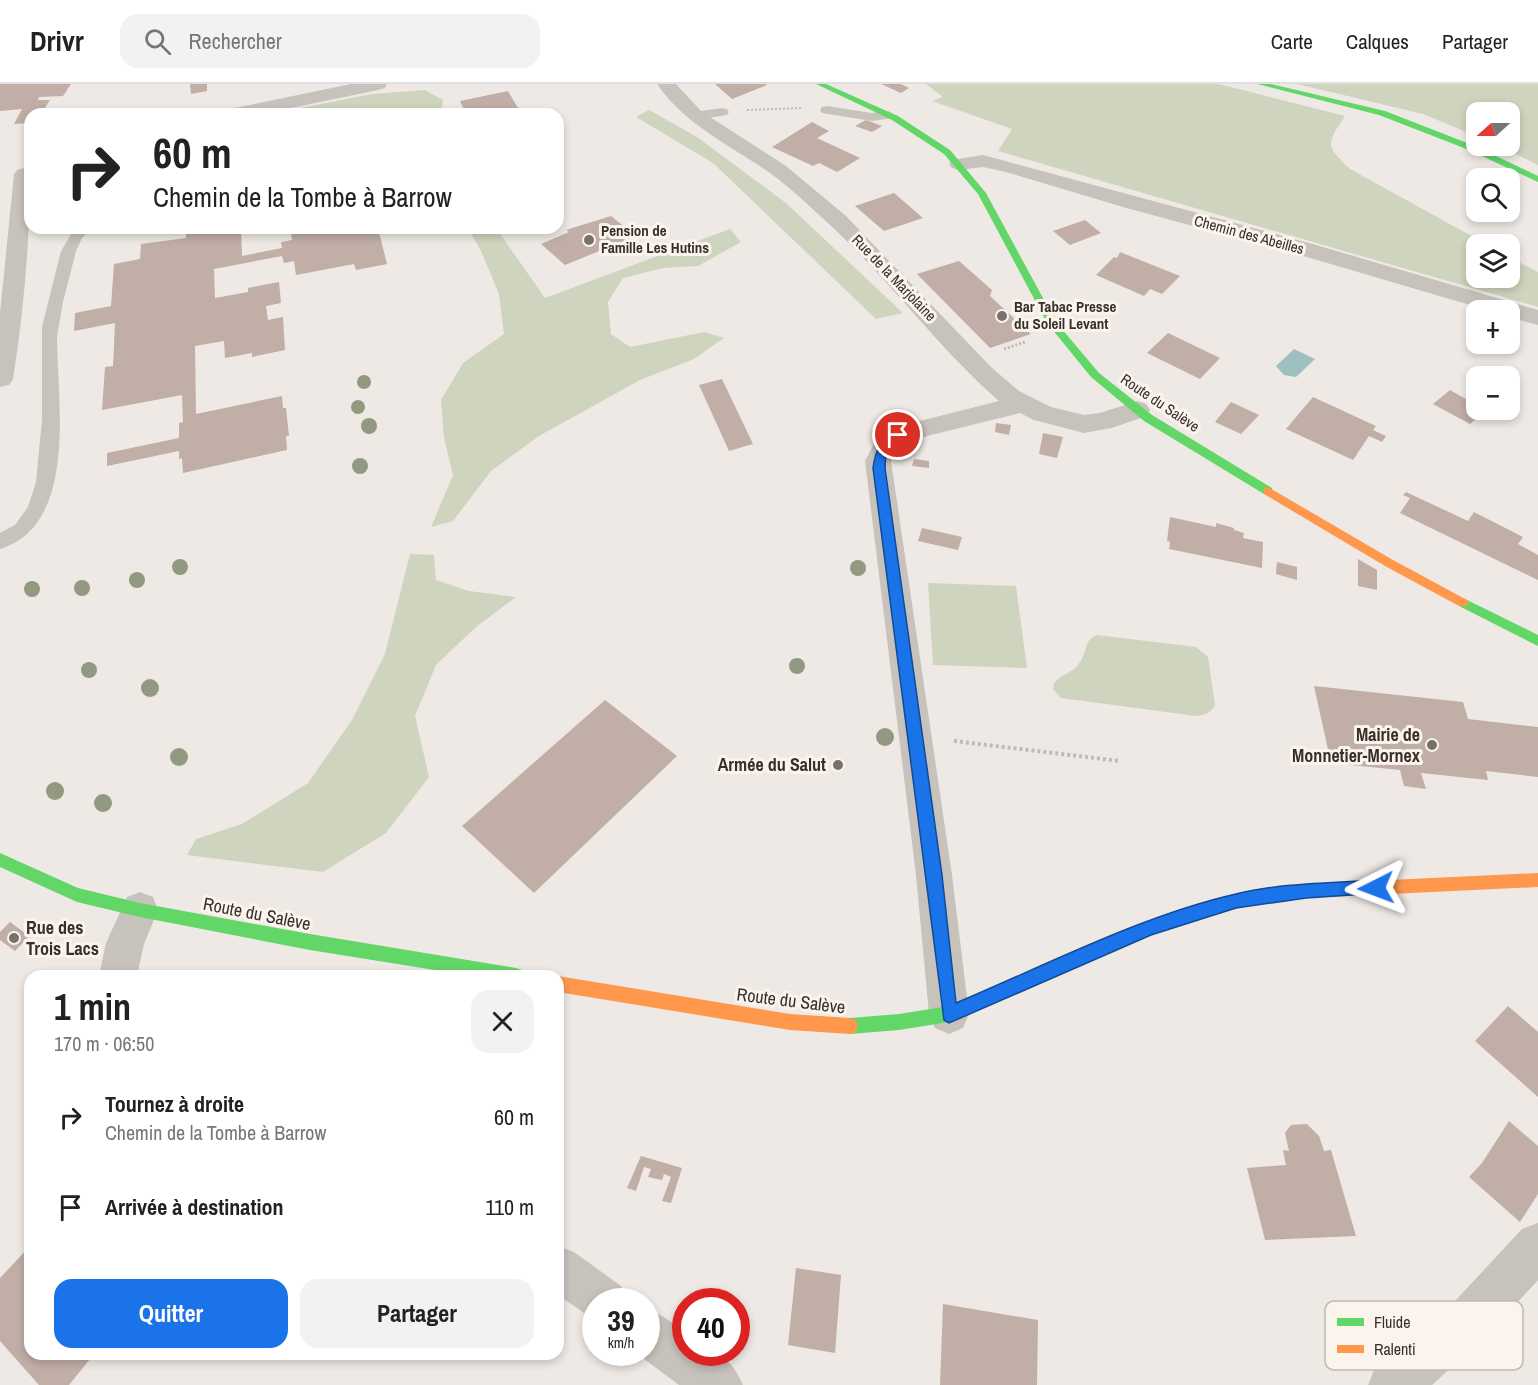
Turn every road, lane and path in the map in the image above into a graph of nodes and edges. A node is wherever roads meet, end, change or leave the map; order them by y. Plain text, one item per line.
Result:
1 (378, 84) edge
2 (666, 84) edge
3 (820, 84) edge
4 (1261, 84) edge
5 (264, 108) edge
6 (827, 110) joint
7 (722, 112) joint
8 (888, 115) junction
9 (696, 116) junction
10 (960, 164) junction
11 (21, 173) edge
12 (1538, 179) edge
13 (77, 234) edge
14 (1538, 318) edge
15 (1031, 340) dead end
16 (1005, 349) dead end
17 (0, 379) edge
18 (1022, 404) junction
19 (1137, 410) junction
20 (0, 542) edge
21 (1538, 641) edge
22 (915, 736) junction
23 (1120, 762) dead end
24 (0, 860) edge
25 (1538, 880) edge
26 (140, 910) junction
27 (119, 970) edge
28 (480, 970) edge
29 (564, 985) edge
30 (949, 1014) junction
31 (1538, 1245) edge
32 (564, 1272) edge
33 (586, 1288) edge
34 (1488, 1301) edge
35 (660, 1342) edge
36 (1413, 1370) edge
37 (719, 1385) edge
38 (1392, 1385) edge

1 - 5 street
2 - 9 street, Rue de la Marjolaine
3 - 8 street, Route du Salève
4 - 12 street
6 - 7 path
6 - 8 lane
7 - 9 lane
8 - 10 street, Route du Salève
9 - 18 street, Rue de la Marjolaine
10 - 14 street, Chemin des Abeilles
10 - 19 street, Route du Salève
11 - 17 street
13 - 20 lane
15 - 16 path
18 - 19 street, Rue de la Marjolaine
18 - 22 street
19 - 21 street, Route du Salève
22 - 23 path
22 - 30 street
24 - 26 street, Route du Salève
25 - 30 street, Route du Salève
26 - 27 street
26 - 28 street, Route du Salève
29 - 30 street, Route du Salève
31 - 34 street
32 - 33 street
35 - 37 street
36 - 38 street

